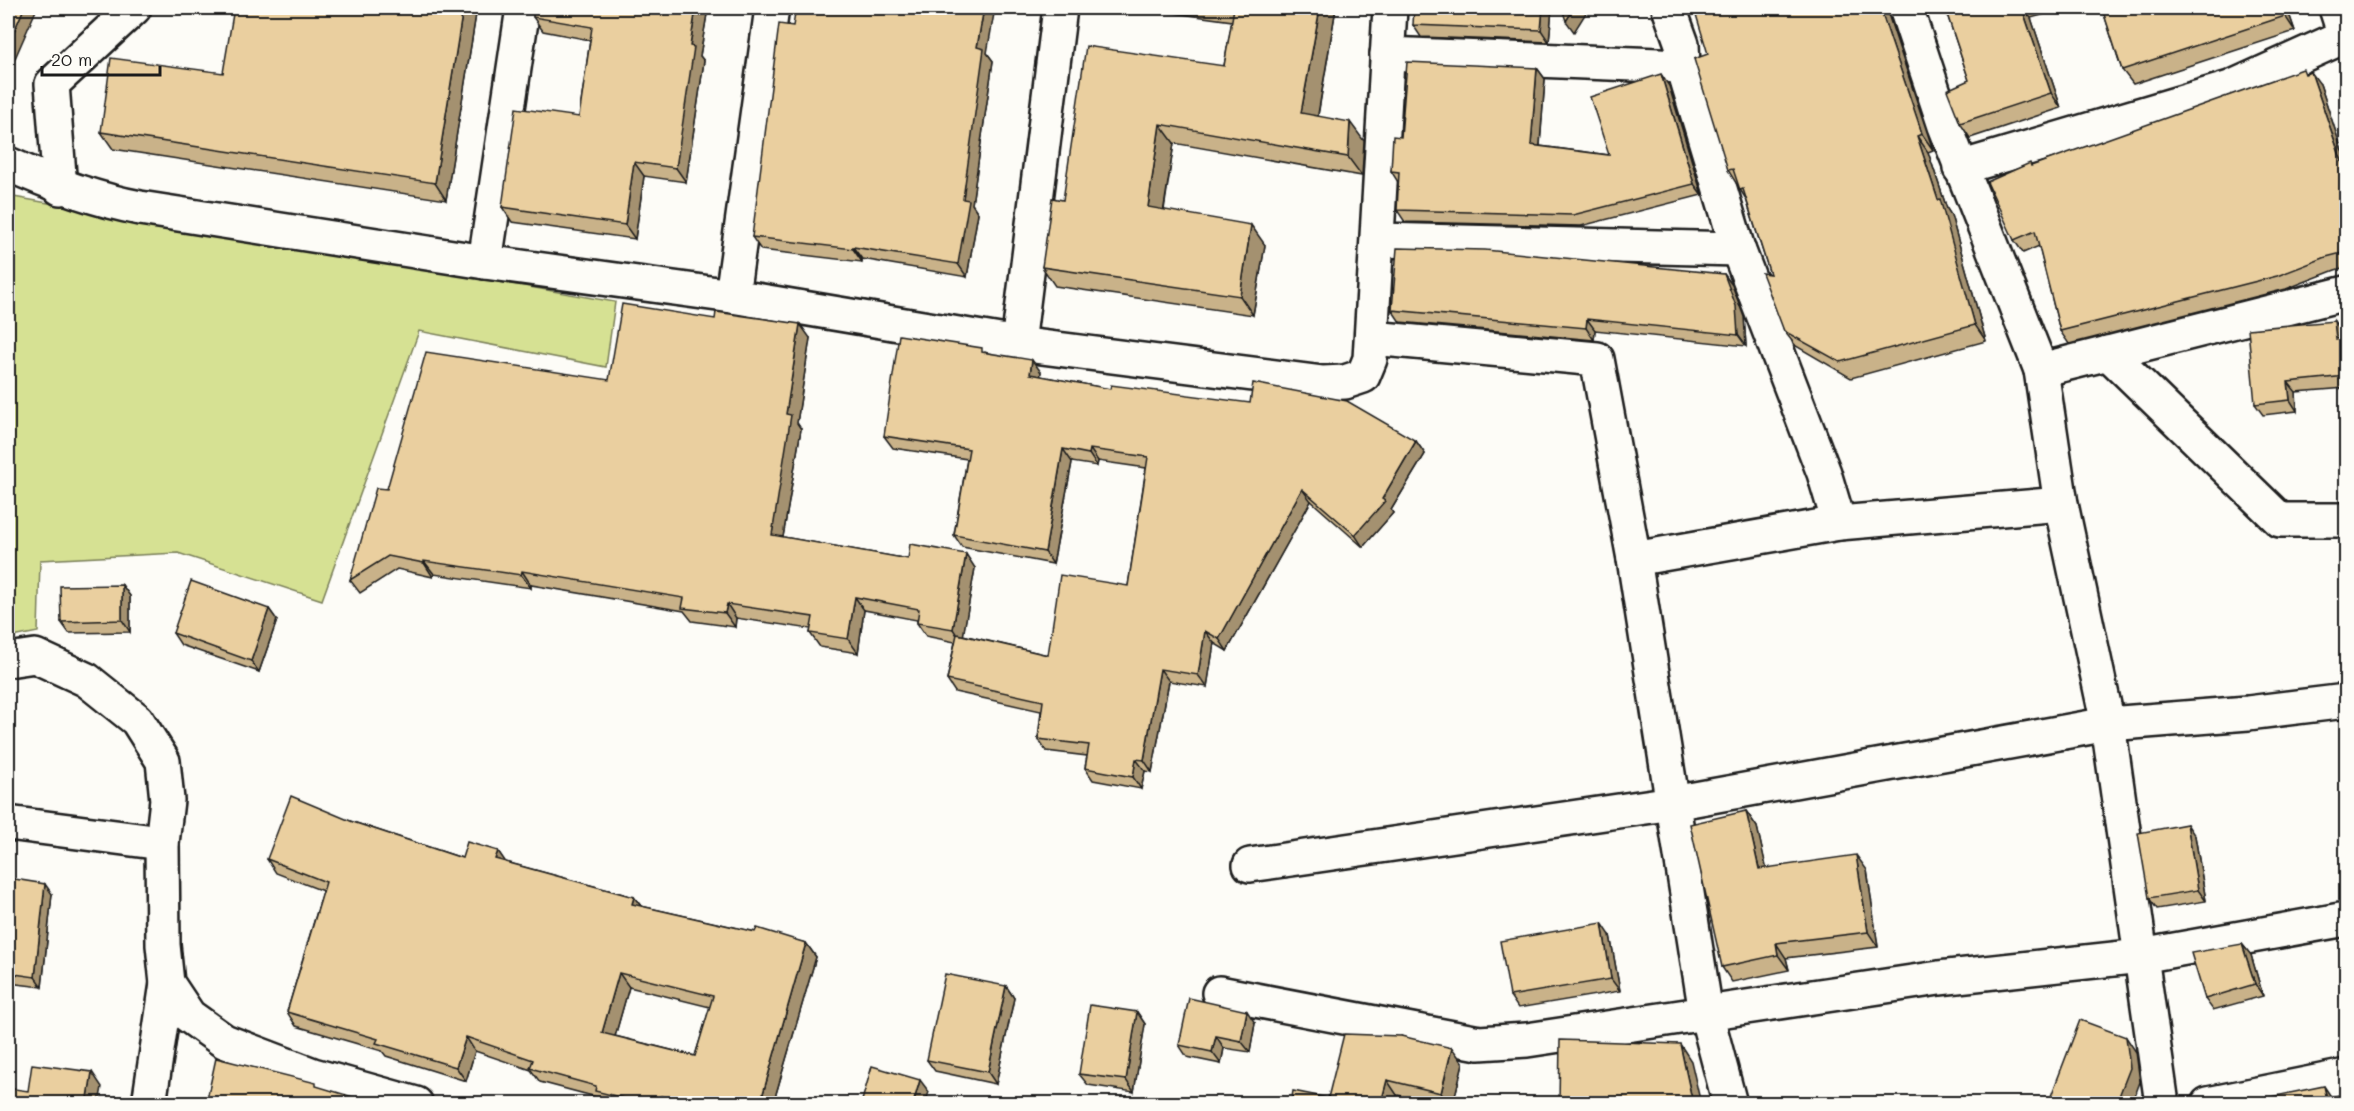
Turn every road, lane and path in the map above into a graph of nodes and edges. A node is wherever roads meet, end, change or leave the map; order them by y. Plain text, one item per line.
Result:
1 (134, 8) edge
2 (523, 8) edge
3 (772, 8) edge
4 (1060, 8) edge
5 (1390, 8) edge
6 (1669, 8) edge
7 (1906, 8) edge
8 (2343, 27) edge
9 (1387, 54) junction
10 (1683, 66) junction
11 (8, 164) edge
12 (1960, 168) junction
13 (60, 188) junction
14 (1378, 240) junction
15 (1738, 249) junction
16 (485, 262) junction
17 (2346, 293) edge
18 (732, 296) junction
19 (1372, 338) junction
20 (1018, 344) junction
21 (2108, 353) junction
22 (2041, 370) junction
23 (2061, 504) junction
24 (2346, 520) edge
25 (1839, 523) junction
26 (1634, 559) junction
27 (8, 660) edge
28 (2346, 701) edge
29 (2108, 724) junction
30 (1673, 803) junction
31 (8, 823) edge
32 (162, 843) junction
33 (1250, 865) dead end
34 (2346, 919) edge
35 (2141, 956) junction
36 (167, 983) junction
37 (1219, 993) dead end
38 (1706, 1013) junction
39 (2346, 1076) edge
40 (149, 1104) edge
41 (416, 1104) edge
42 (1730, 1104) edge
43 (2162, 1104) edge
44 (2208, 1104) edge

1 - 13 street
2 - 16 street
3 - 18 street
4 - 20 street
5 - 9 street
6 - 10 street
7 - 12 street
8 - 12 street
9 - 10 street
9 - 14 street
10 - 15 street
11 - 13 street
12 - 22 street
13 - 16 street
14 - 15 street
14 - 19 street
15 - 25 street
16 - 18 street
17 - 21 street
18 - 20 street
19 - 20 street
19 - 26 street
21 - 22 street
21 - 24 street
22 - 23 street
23 - 25 street
23 - 29 street
25 - 26 street
26 - 30 street
27 - 32 street
28 - 29 street
29 - 30 street
29 - 35 street
30 - 33 street
30 - 38 street
31 - 32 street
32 - 36 street
34 - 35 street
35 - 38 street
35 - 43 street
36 - 40 street
36 - 41 street
37 - 38 street
38 - 42 street
39 - 44 street

